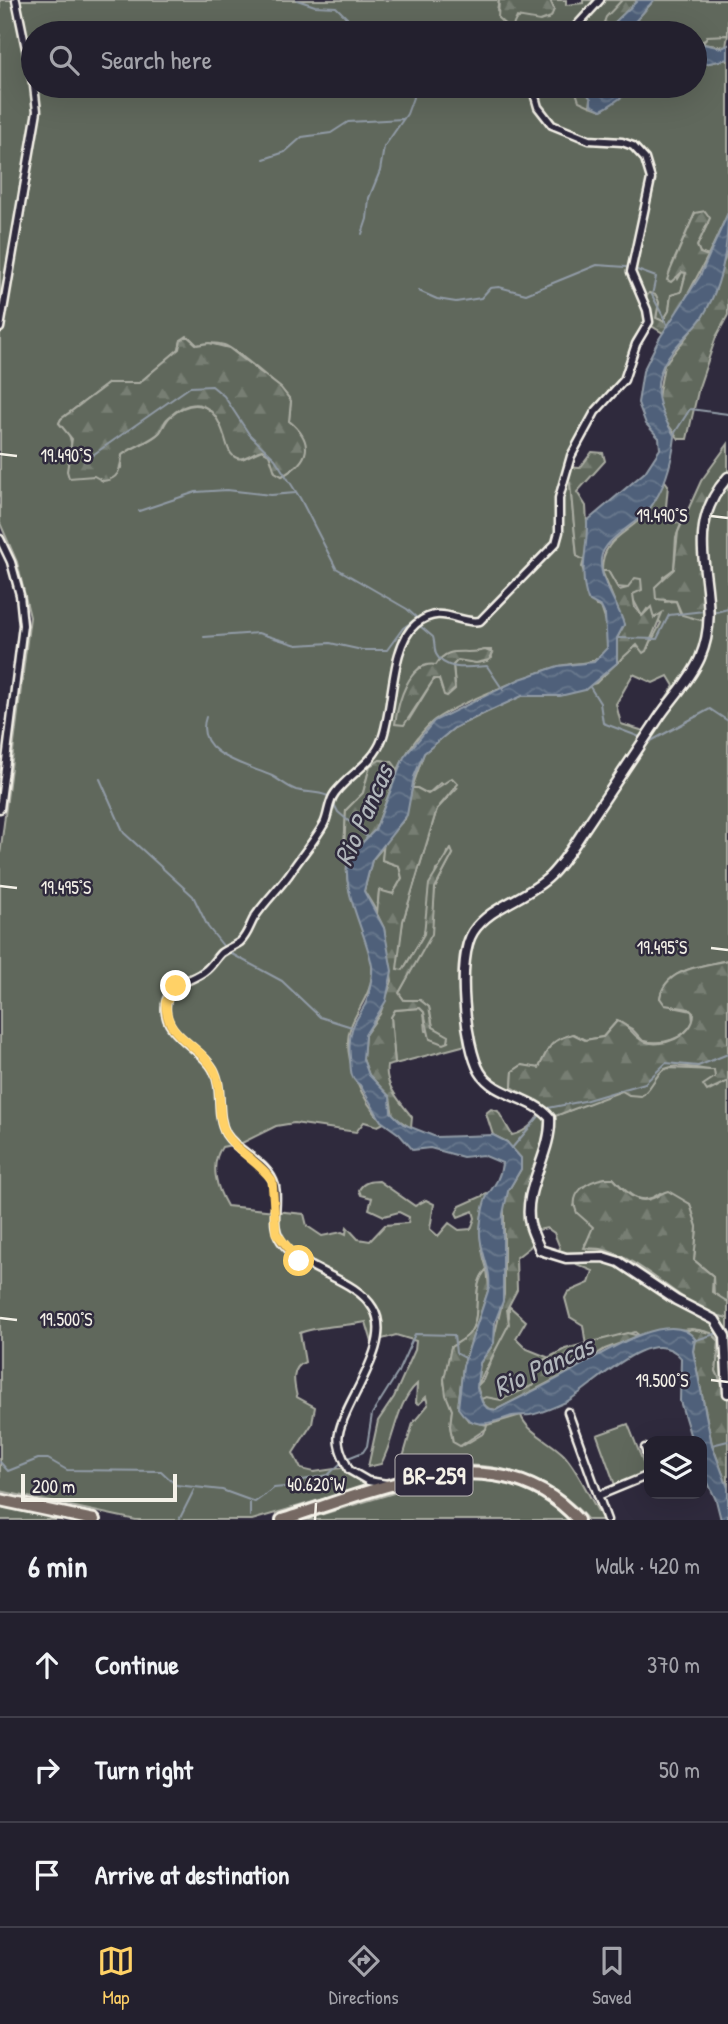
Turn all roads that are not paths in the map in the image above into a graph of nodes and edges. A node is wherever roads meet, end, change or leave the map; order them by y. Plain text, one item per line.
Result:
1 (16, 0) edge
2 (600, 0) edge
3 (581, 21) edge
4 (21, 23) edge
5 (36, 98) edge
6 (535, 98) edge
7 (0, 328) edge
8 (728, 477) edge
9 (0, 539) edge
10 (0, 808) edge
11 (728, 1393) edge
12 (568, 1412) dead end
13 (644, 1477) edge
14 (396, 1485) junction
15 (598, 1496) junction
16 (0, 1500) edge
17 (94, 1520) edge
18 (282, 1520) edge
19 (578, 1520) edge
20 (607, 1520) edge

1 - 4 street
2 - 3 street
5 - 7 street
6 - 14 street
8 - 11 street
9 - 10 street
12 - 15 street
13 - 15 street
14 - 18 highway, BR-259
14 - 19 highway, BR-259
15 - 20 street
16 - 17 highway

